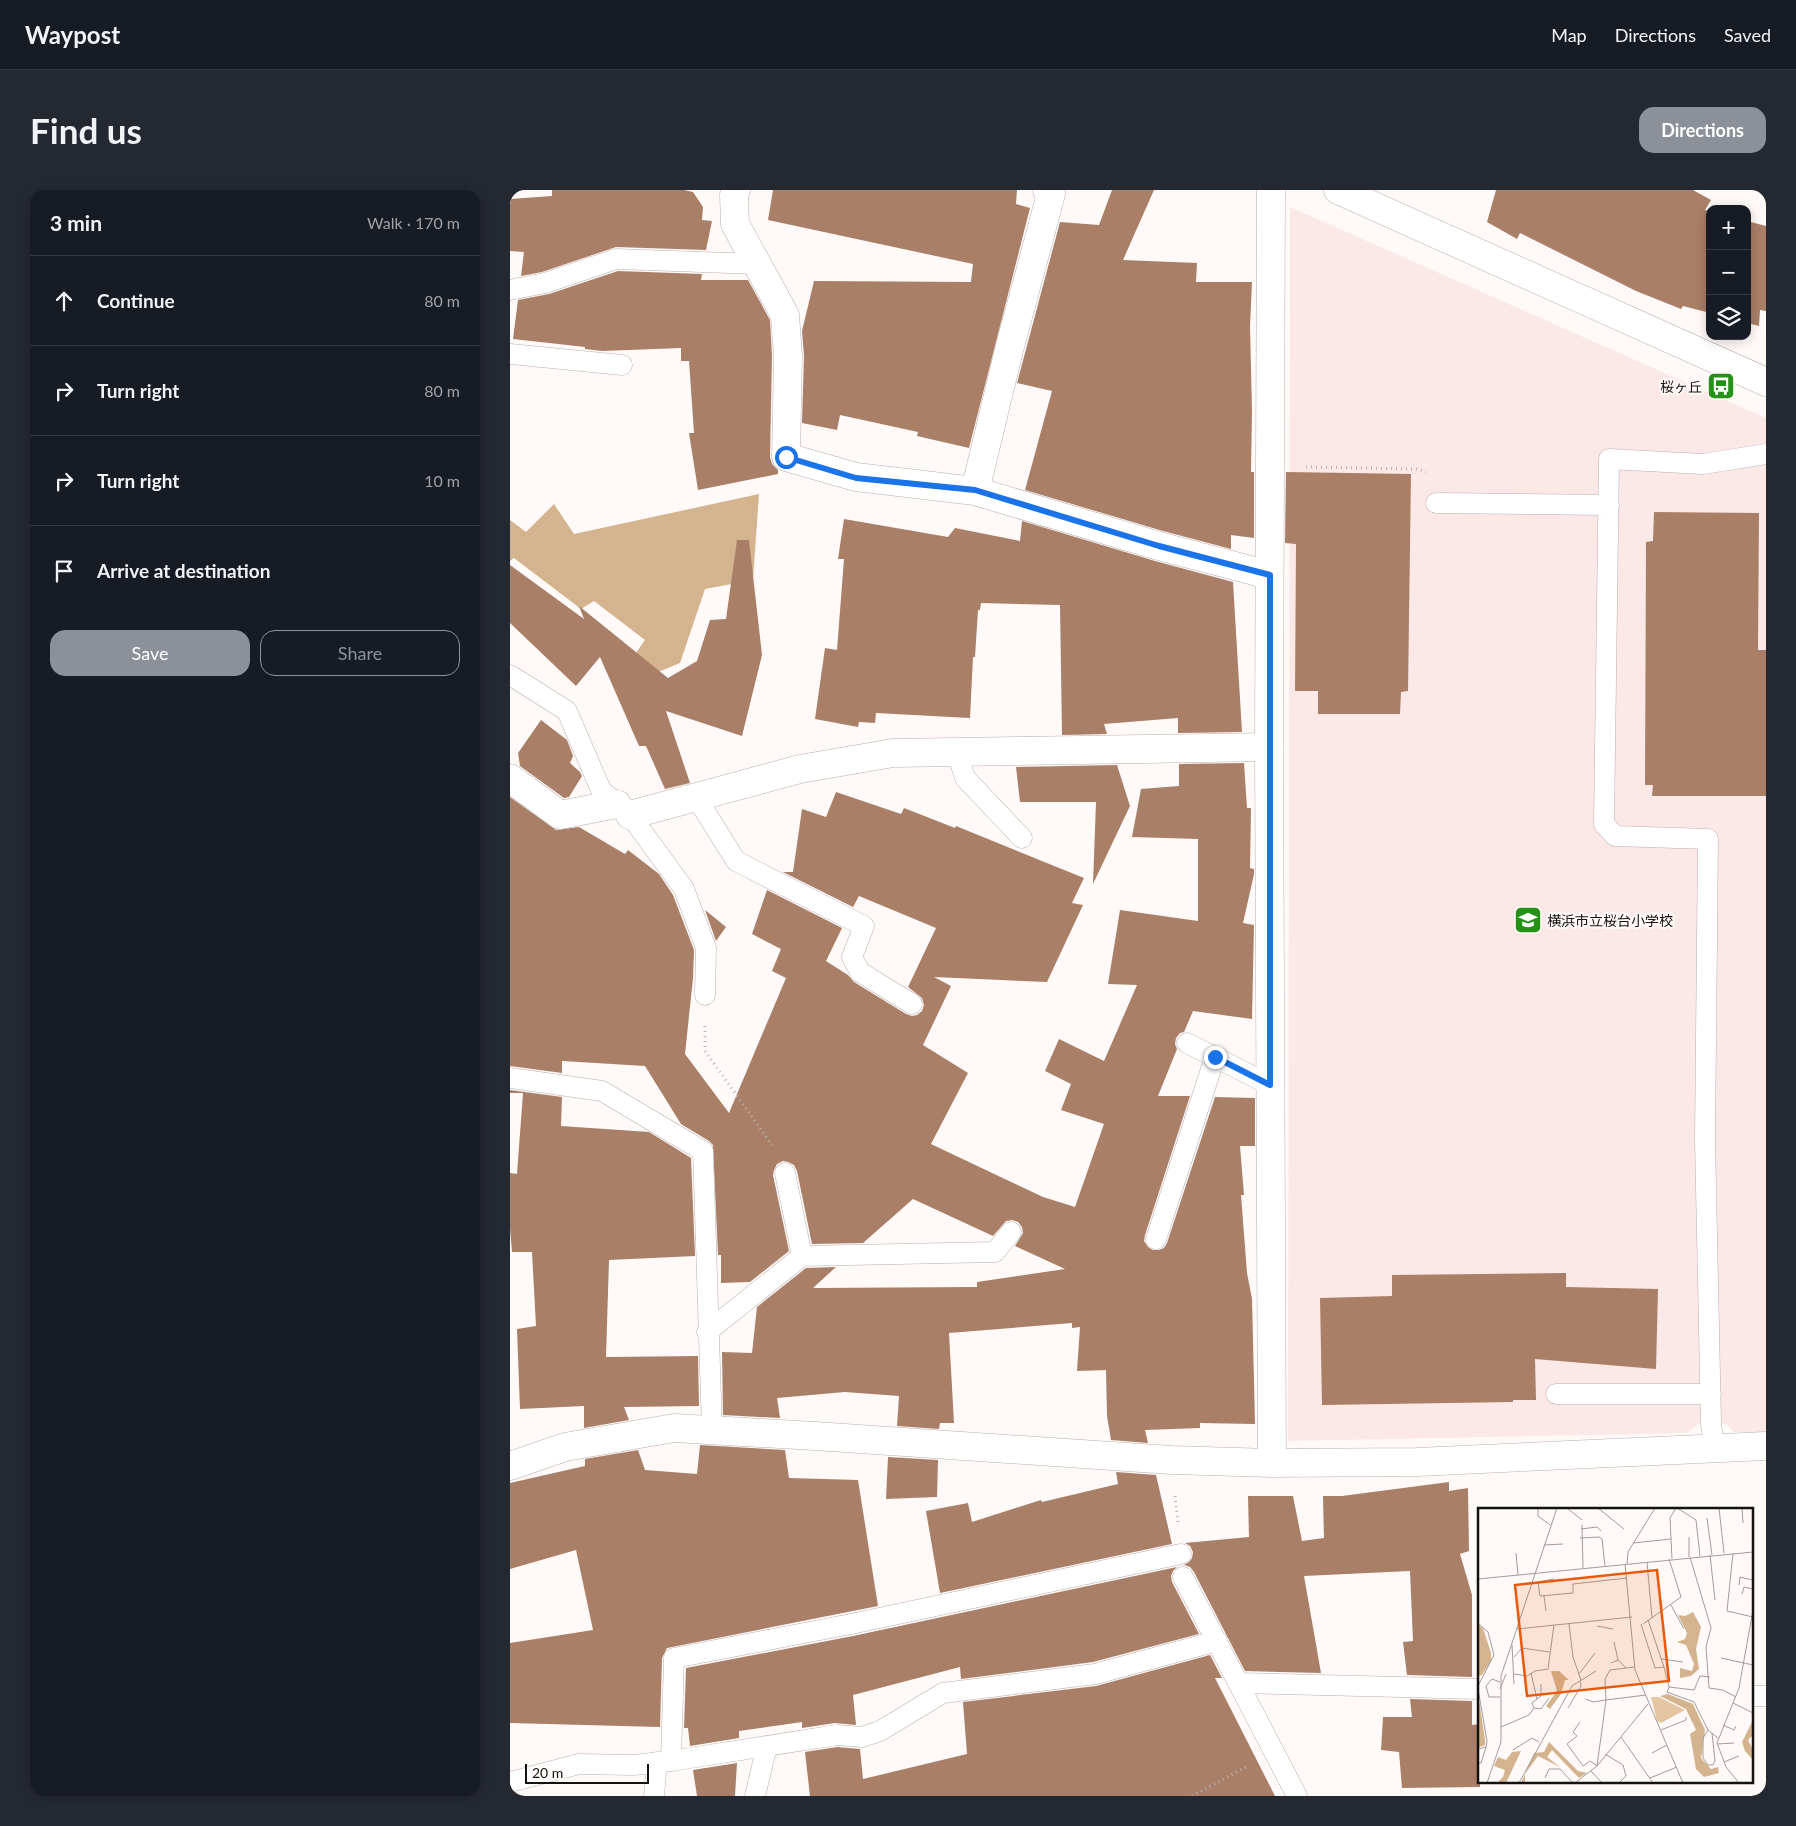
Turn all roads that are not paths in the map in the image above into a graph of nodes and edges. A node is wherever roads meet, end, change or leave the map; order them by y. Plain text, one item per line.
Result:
1 (736, 190) edge
2 (1047, 190) edge
3 (1271, 190) edge
4 (1338, 190) edge
5 (759, 264) junction
6 (510, 290) edge
7 (510, 354) edge
8 (622, 365) dead end
9 (1766, 382) edge
10 (1766, 454) edge
11 (975, 490) junction
12 (1436, 503) dead end
13 (1609, 505) junction
14 (1270, 575) junction
15 (510, 675) edge
16 (1269, 747) junction
17 (957, 752) junction
18 (510, 778) edge
19 (696, 797) junction
20 (624, 810) junction
21 (1022, 838) dead end
22 (706, 995) road end
23 (912, 1004) dead end
24 (1187, 1043) dead end
25 (1215, 1057) junction
26 (510, 1078) edge
27 (1270, 1085) junction
28 (785, 1173) road end
29 (1011, 1232) dead end
30 (1156, 1239) dead end
31 (802, 1256) junction
32 (707, 1332) junction
33 (1556, 1394) dead end
34 (1711, 1394) junction
35 (712, 1430) junction
36 (1766, 1446) edge
37 (1714, 1448) junction
38 (1272, 1463) junction
39 (510, 1466) edge
40 (1181, 1554) road end
41 (1183, 1577) dead end
42 (1217, 1641) junction
43 (1238, 1683) junction
44 (1478, 1689) edge
45 (767, 1746) junction
46 (664, 1761) junction
47 (510, 1782) edge
48 (654, 1796) edge
49 (755, 1796) edge
50 (1298, 1796) edge

1 - 5 street
2 - 11 street
3 - 14 street
4 - 9 street
5 - 6 lane
5 - 11 street
7 - 8 lane
10 - 13 lane
11 - 14 street
12 - 13 lane
13 - 34 lane
14 - 16 street
15 - 20 lane
16 - 17 street
16 - 27 street
17 - 19 street
17 - 21 lane
18 - 20 street
19 - 20 street
19 - 23 lane
20 - 22 lane
24 - 25 lane
25 - 27 lane
25 - 30 lane
26 - 32 lane
27 - 38 street
28 - 31 lane
29 - 31 lane
31 - 32 lane
32 - 35 lane
33 - 34 lane
34 - 37 lane
35 - 38 street
35 - 39 street
36 - 37 street
37 - 38 street
40 - 46 lane
41 - 42 lane
42 - 43 lane
42 - 45 lane
43 - 44 lane
43 - 50 lane
45 - 46 lane
45 - 49 lane
46 - 47 lane
46 - 48 lane

